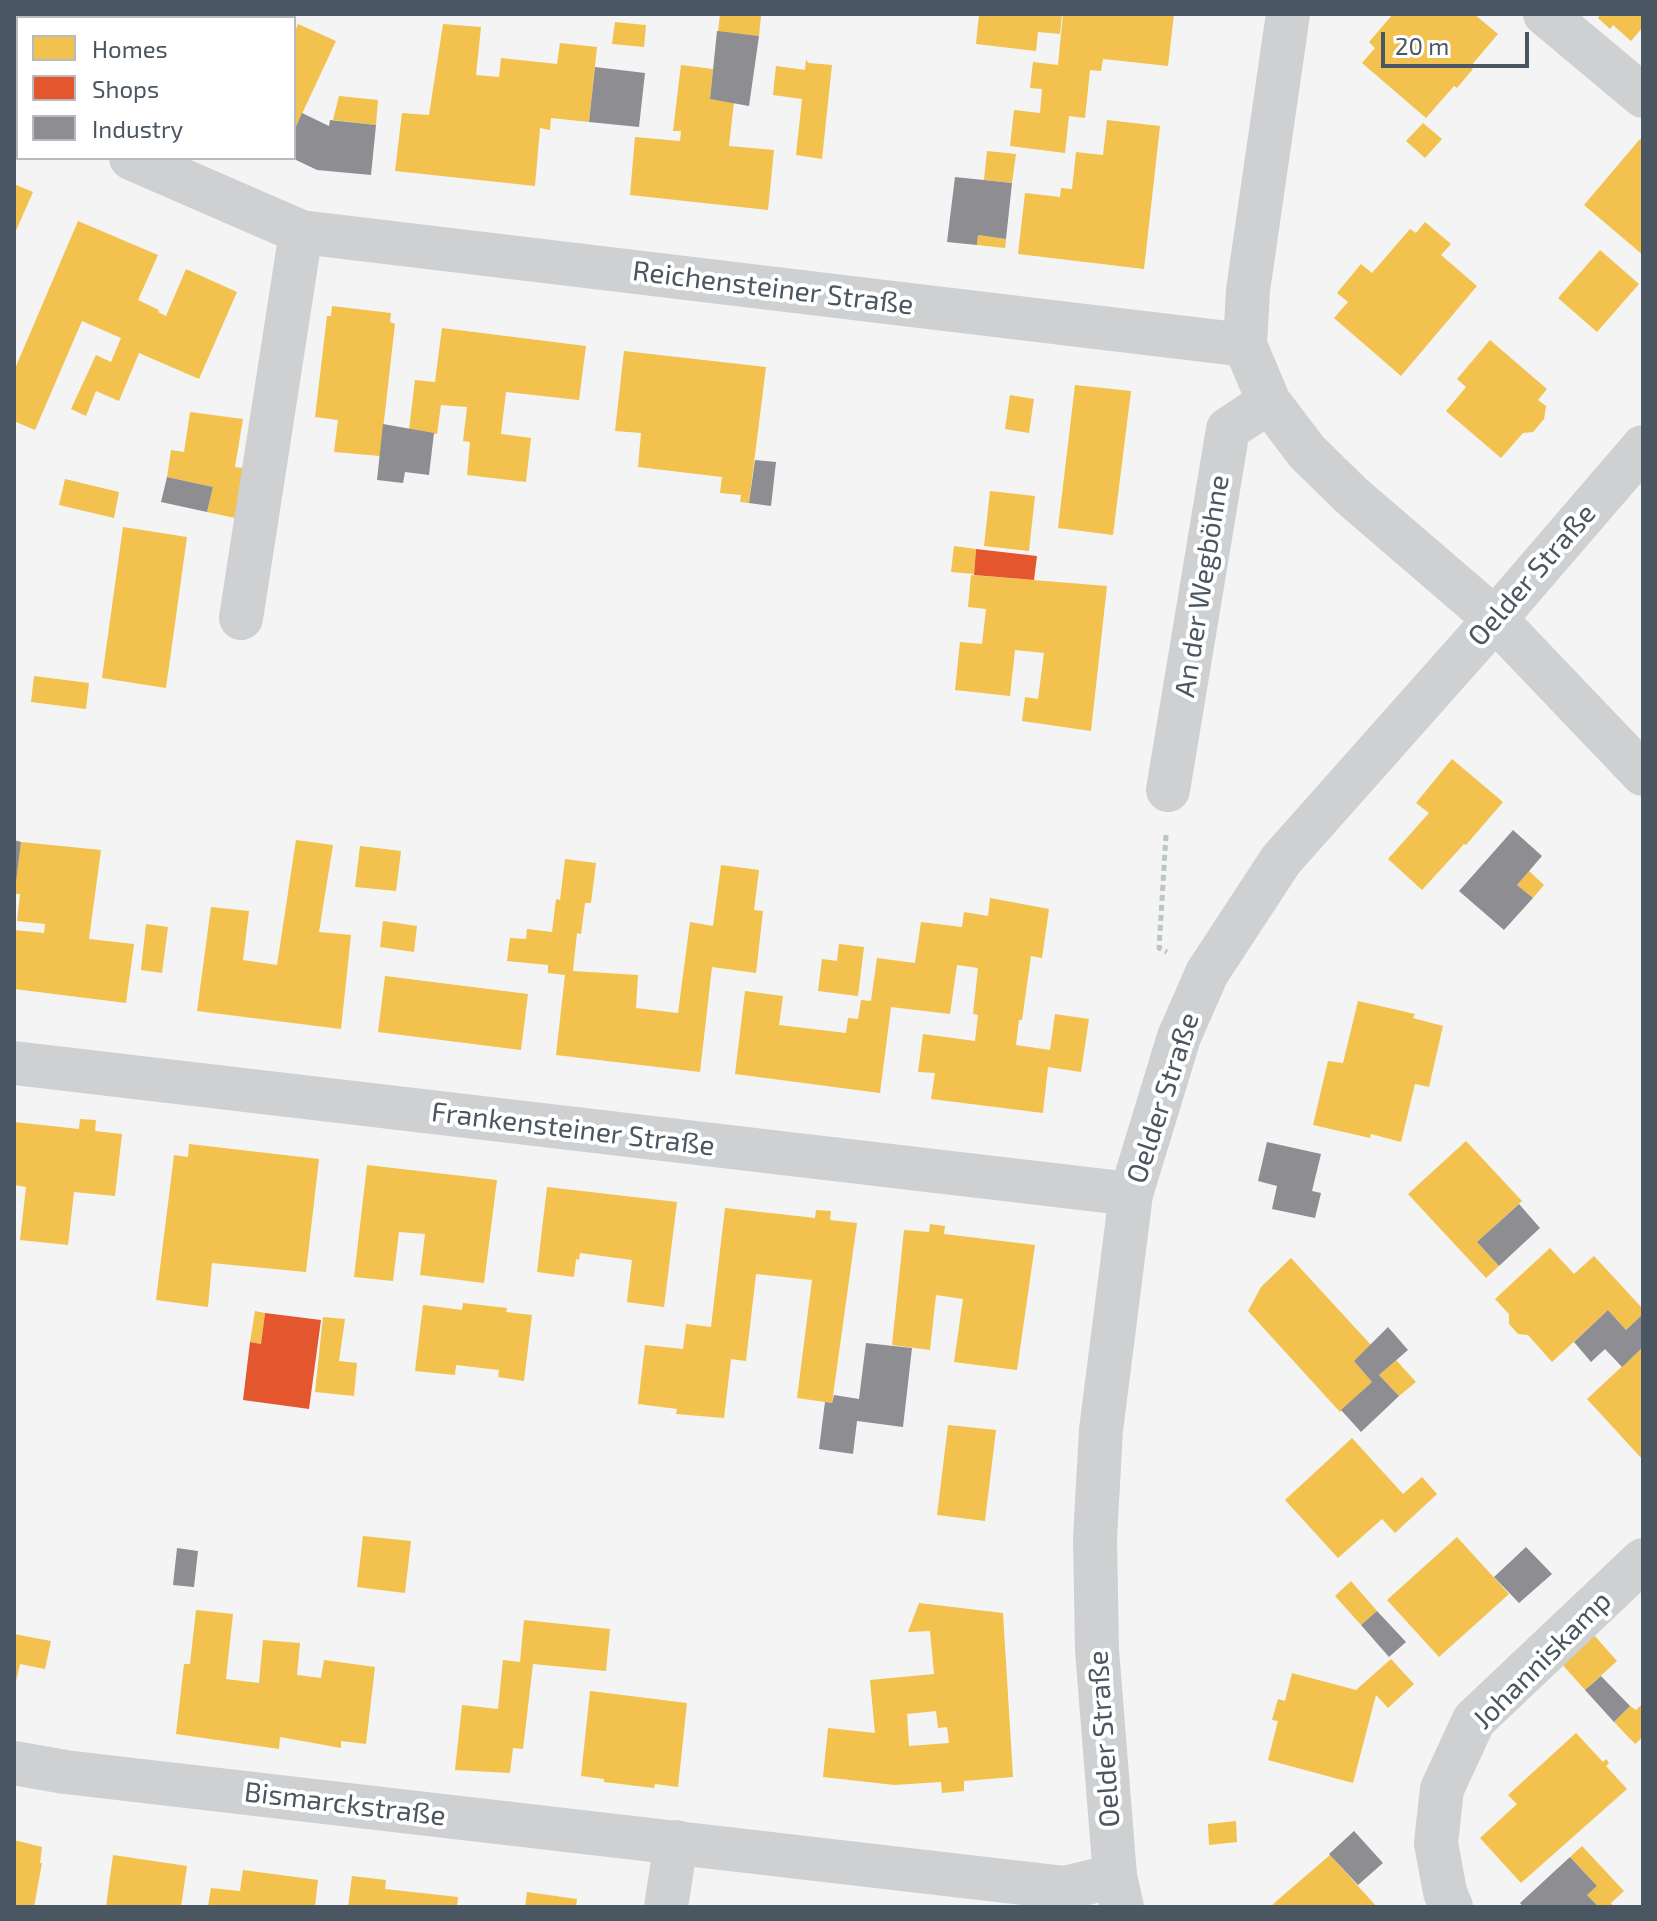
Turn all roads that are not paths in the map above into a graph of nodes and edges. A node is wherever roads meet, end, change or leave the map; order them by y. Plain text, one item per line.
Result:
1 (1288, 14) edge
2 (1545, 14) edge
3 (1643, 96) edge
4 (136, 160) edge
5 (301, 232) junction
6 (1245, 345) junction
7 (1269, 402) junction
8 (1643, 447) edge
9 (241, 618) dead end
10 (1495, 619) junction
11 (1643, 774) edge
12 (1168, 790) road end
13 (14, 1063) edge
14 (1131, 1194) junction
15 (1643, 1560) edge
16 (14, 1763) edge
17 (676, 1842) junction
18 (1119, 1891) edge
19 (666, 1907) edge
20 (1451, 1907) edge

1 - 6 street
2 - 3 street
4 - 5 street, Reichensteiner Straße
5 - 6 street, Reichensteiner Straße
5 - 9 street
6 - 7 street
7 - 10 street
7 - 12 street, An der Wegböhne
8 - 10 street, Oelder Straße
10 - 11 street
10 - 14 street, Oelder Straße
13 - 14 street, Frankensteiner Straße
14 - 18 street, Oelder Straße
15 - 20 street, Johanniskamp
16 - 17 street, Bismarckstraße
17 - 18 street, Bismarckstraße
17 - 19 street

